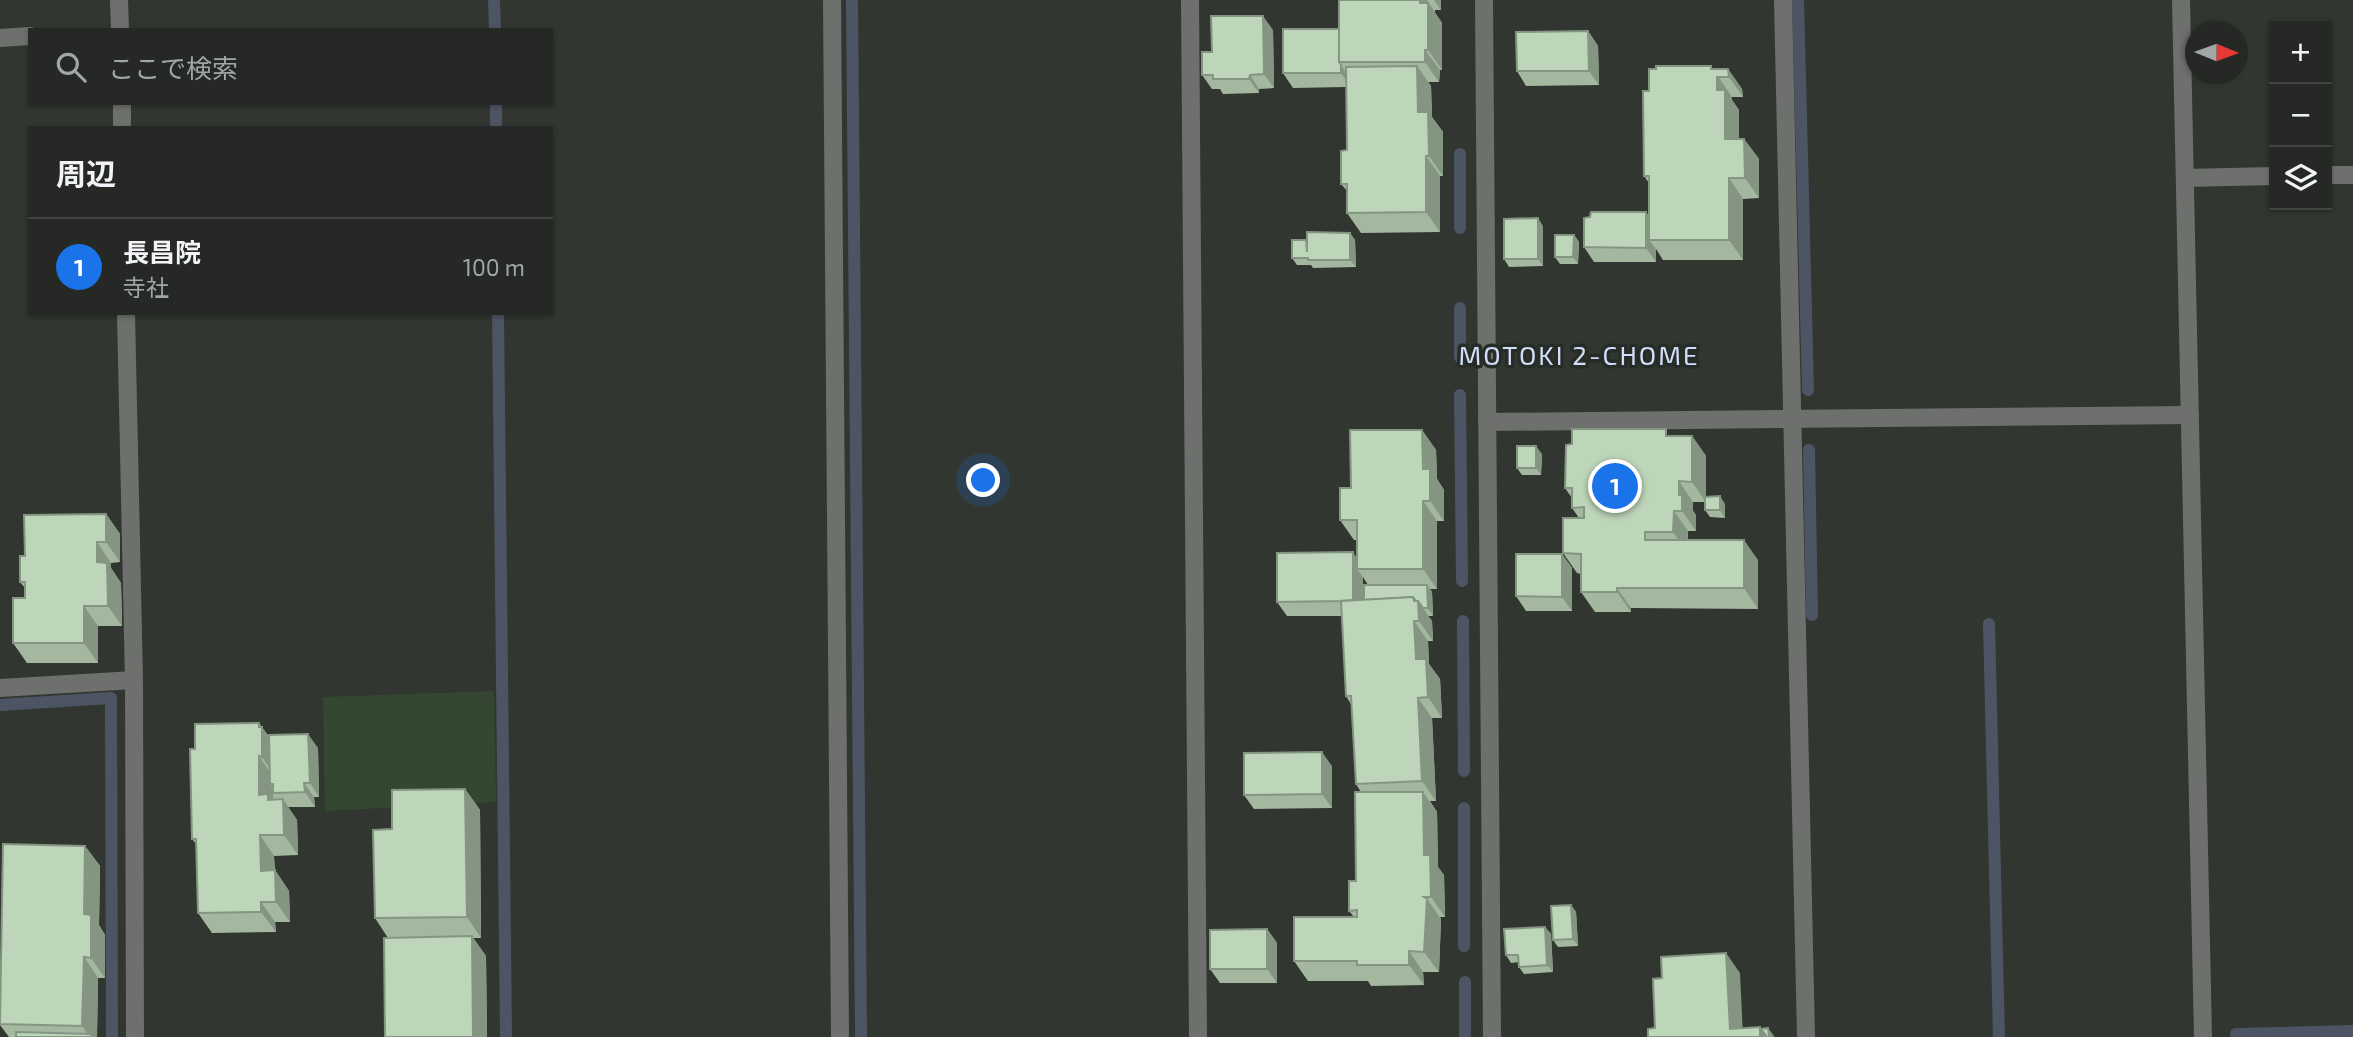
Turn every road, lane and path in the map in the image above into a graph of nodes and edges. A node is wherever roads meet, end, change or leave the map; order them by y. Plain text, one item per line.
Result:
1 (119, 0) edge
2 (832, 0) edge
3 (1190, 0) edge
4 (1484, 0) edge
5 (1783, 0) edge
6 (2181, 0) edge
7 (120, 28) edge
8 (28, 36) edge
9 (0, 38) edge
10 (122, 105) edge
11 (122, 126) edge
12 (2332, 175) edge
13 (2353, 175) edge
14 (2269, 176) edge
15 (2185, 178) junction
16 (126, 315) edge
17 (2190, 415) junction
18 (1792, 419) junction
19 (1487, 422) junction
20 (134, 680) junction
21 (0, 688) edge
22 (135, 1037) edge
23 (840, 1037) edge
24 (1198, 1037) edge
25 (1492, 1037) edge
26 (1806, 1037) edge
27 (2203, 1037) edge

1 - 7 street
2 - 23 street
3 - 24 street
4 - 19 street
5 - 18 street
6 - 15 street
8 - 9 street
10 - 11 street
12 - 13 street
14 - 15 street
15 - 17 street
16 - 20 street
17 - 18 street
17 - 27 street
18 - 19 street
18 - 26 street
19 - 25 street
20 - 21 street
20 - 22 street

